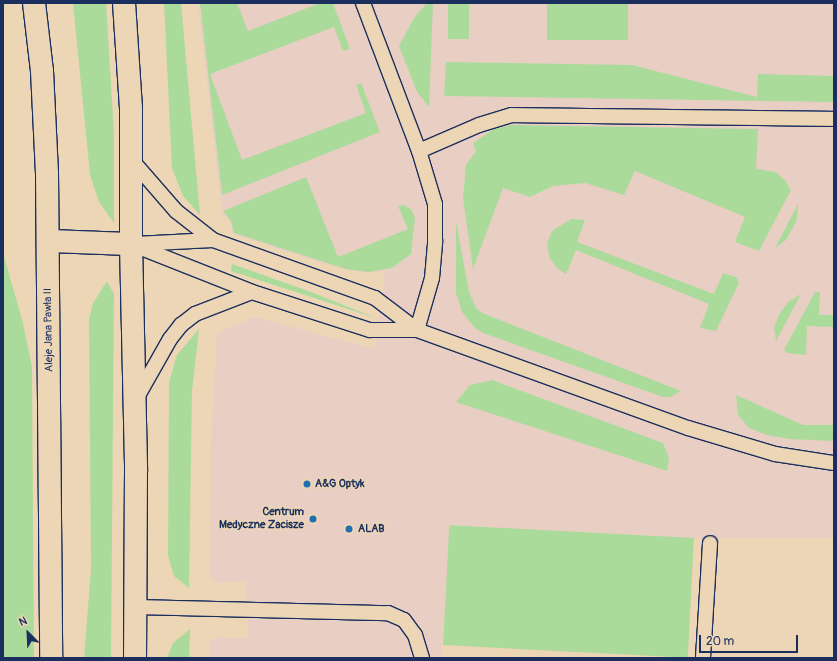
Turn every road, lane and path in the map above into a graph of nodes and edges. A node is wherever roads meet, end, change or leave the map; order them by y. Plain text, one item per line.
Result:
1 (34, 3) edge
2 (124, 3) edge
3 (362, 3) edge
4 (834, 119) edge
5 (418, 151) junction
6 (130, 158) junction
7 (214, 240) junction
8 (48, 241) junction
9 (131, 244) junction
10 (252, 292) junction
11 (417, 330) junction
12 (135, 401) junction
13 (834, 463) edge
14 (710, 543) dead end
15 (136, 607) junction
16 (51, 658) edge
17 (135, 658) edge
18 (422, 658) edge
19 (703, 658) edge

1 - 8 highway, Aleje Jana Pawła II
2 - 6 highway
3 - 5 lane
4 - 5 lane
5 - 11 lane
6 - 7 lane
6 - 9 highway
7 - 9 lane
7 - 11 lane
8 - 9 highway
8 - 16 highway, Aleje Jana Pawła II
9 - 10 lane
9 - 12 highway
10 - 11 lane
10 - 12 lane
11 - 13 lane
12 - 15 highway
14 - 19 lane
15 - 17 highway
15 - 18 lane

